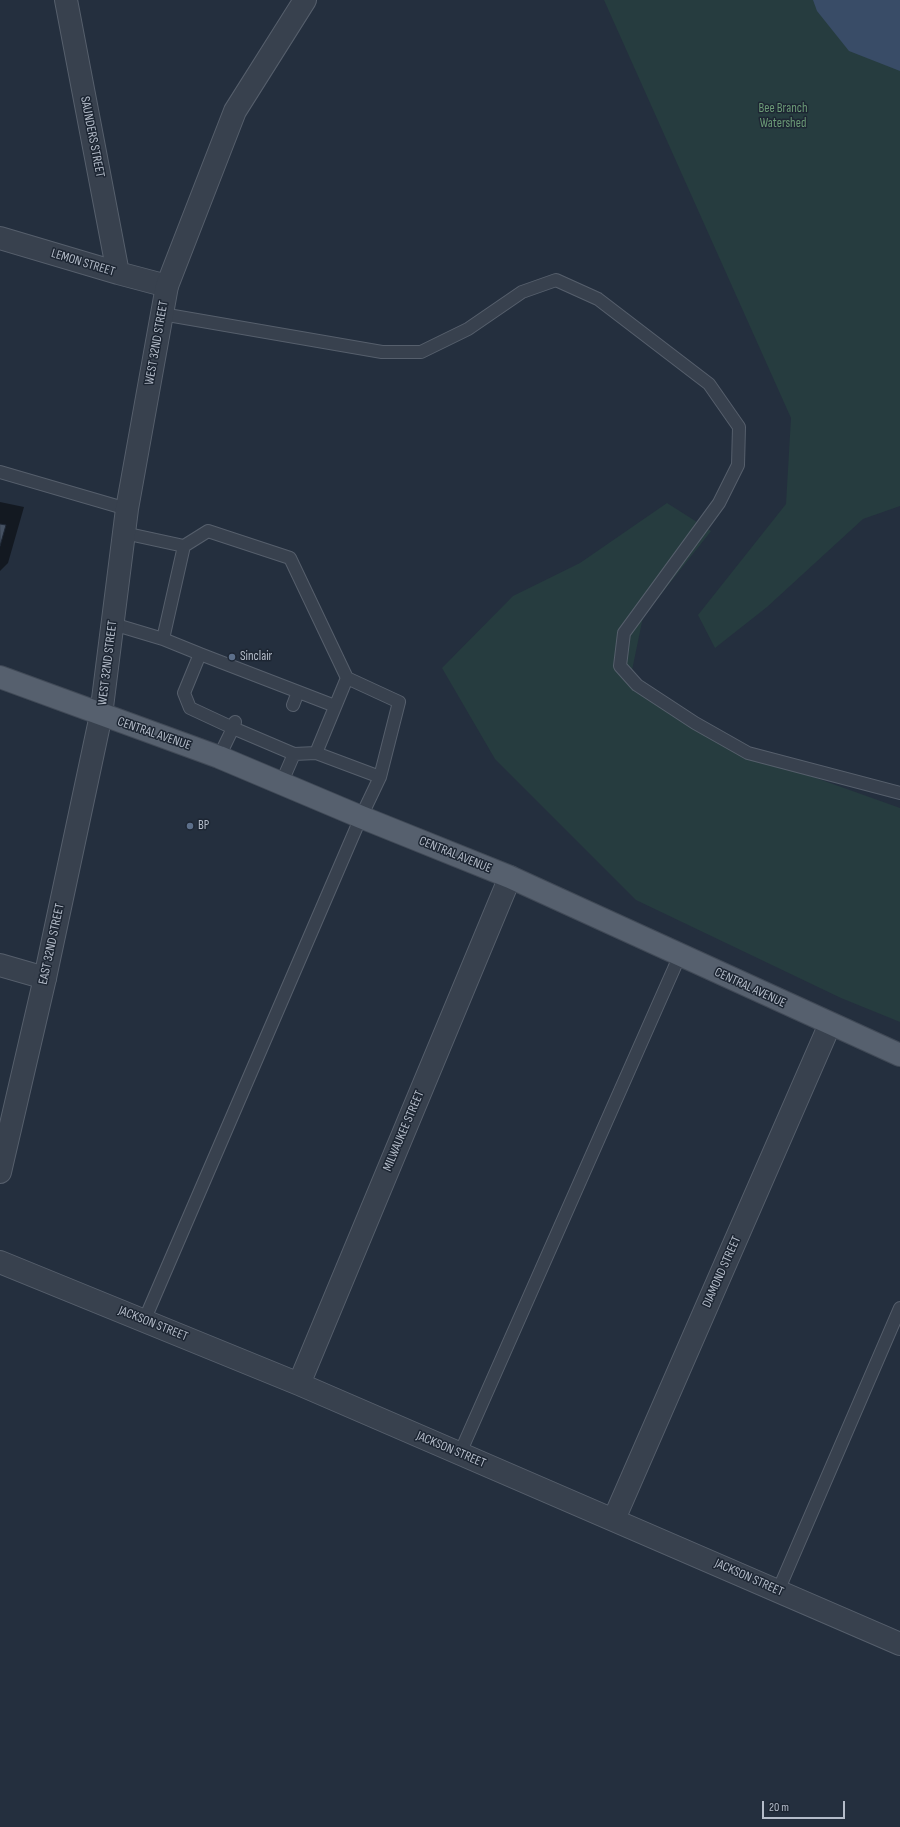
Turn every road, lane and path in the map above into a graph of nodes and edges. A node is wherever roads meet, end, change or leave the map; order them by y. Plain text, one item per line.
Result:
1 (66, 0) edge
2 (305, 0) edge
3 (0, 238) edge
4 (118, 273) junction
5 (167, 286) junction
6 (162, 314) junction
7 (0, 472) edge
8 (127, 509) junction
9 (124, 533) junction
10 (184, 546) junction
11 (113, 624) junction
12 (163, 639) junction
13 (200, 654) junction
14 (0, 677) edge
15 (347, 678) junction
16 (298, 692) junction
17 (293, 705) dead end
18 (335, 706) junction
19 (102, 715) junction
20 (234, 725) junction
21 (316, 753) junction
22 (294, 754) junction
23 (219, 757) junction
24 (380, 777) junction
25 (281, 784) junction
26 (900, 793) edge
27 (361, 817) junction
28 (510, 877) junction
29 (680, 955) junction
30 (0, 965) edge
31 (45, 978) junction
32 (830, 1024) junction
33 (900, 1055) edge
34 (0, 1172) edge
35 (0, 1262) edge
36 (900, 1308) edge
37 (144, 1321) junction
38 (299, 1384) junction
39 (460, 1453) junction
40 (614, 1519) junction
41 (778, 1591) junction
42 (900, 1644) edge

1 - 4 street, SAUNDERS STREET
2 - 5 street, WEST 32ND STREET
3 - 4 street, LEMON STREET
4 - 5 street, LEMON STREET
5 - 6 street, WEST 32ND STREET
6 - 8 street, WEST 32ND STREET
6 - 26 lane
7 - 8 lane
8 - 9 street, WEST 32ND STREET
9 - 10 lane
9 - 11 street, WEST 32ND STREET
10 - 12 lane
10 - 15 lane
11 - 12 lane
11 - 19 street, WEST 32ND STREET
12 - 13 lane
13 - 16 lane
13 - 20 lane
14 - 19 main road, CENTRAL AVENUE
15 - 18 lane
15 - 24 lane
16 - 17 lane
16 - 18 lane
18 - 21 lane
19 - 23 main road, CENTRAL AVENUE
19 - 31 street, EAST 32ND STREET
20 - 22 lane
20 - 23 lane
21 - 22 lane
21 - 24 lane
22 - 25 lane
23 - 25 main road, CENTRAL AVENUE
24 - 27 lane
25 - 27 main road, CENTRAL AVENUE
27 - 28 main road, CENTRAL AVENUE
27 - 37 lane
28 - 29 main road, CENTRAL AVENUE
28 - 38 street, MILWAUKEE STREET
29 - 32 main road, CENTRAL AVENUE
29 - 39 lane
30 - 31 street
31 - 34 street, EAST 32ND STREET
32 - 33 main road, CENTRAL AVENUE
32 - 40 street, DIAMOND STREET
35 - 37 street, JACKSON STREET
36 - 41 lane
37 - 38 street, JACKSON STREET
38 - 39 street, JACKSON STREET
39 - 40 street, JACKSON STREET
40 - 41 street, JACKSON STREET
41 - 42 street, JACKSON STREET

